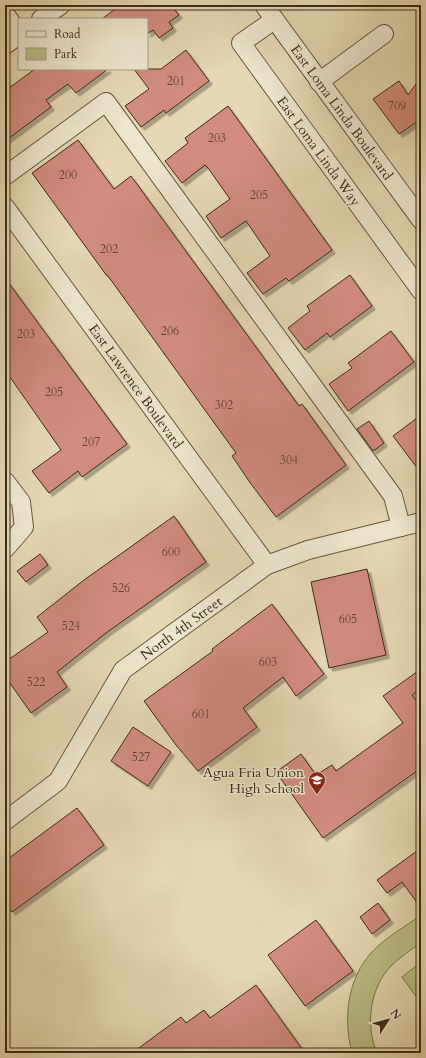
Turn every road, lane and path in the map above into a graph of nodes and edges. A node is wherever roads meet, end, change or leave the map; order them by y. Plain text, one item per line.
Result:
1 (60, 5) edge
2 (264, 5) edge
3 (5, 14) edge
4 (42, 18) edge
5 (274, 20) junction
6 (18, 33) edge
7 (384, 34) dead end
8 (18, 35) edge
9 (5, 45) edge
10 (319, 82) junction
11 (5, 176) edge
12 (5, 207) edge
13 (421, 220) edge
14 (421, 291) edge
15 (5, 481) edge
16 (421, 522) edge
17 (401, 527) junction
18 (5, 549) edge
19 (267, 565) junction
20 (5, 822) edge

1 - 4 street
2 - 5 street, East Loma Linda Boulevard
3 - 6 street
5 - 10 street, East Loma Linda Boulevard
5 - 14 street, East Loma Linda Way
7 - 10 street
8 - 9 street
10 - 13 street, East Loma Linda Boulevard
11 - 17 street
12 - 19 street, East Lawrence Boulevard
15 - 18 street
16 - 17 street, North 4th Street
17 - 19 street, North 4th Street
19 - 20 street, North 4th Street

